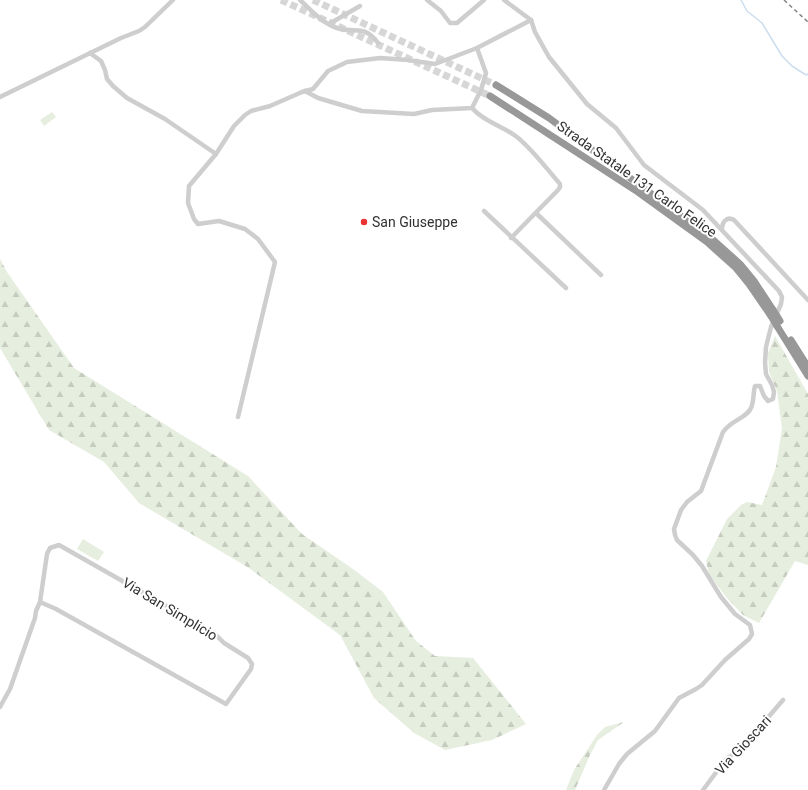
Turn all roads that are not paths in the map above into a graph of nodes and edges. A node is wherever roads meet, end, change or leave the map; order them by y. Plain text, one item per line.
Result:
1 (173, 0) edge
2 (300, 0) edge
3 (427, 0) edge
4 (484, 0) edge
5 (504, 0) edge
6 (360, 6) dead end
7 (531, 20) junction
8 (329, 24) junction
9 (378, 43) dead end
10 (478, 48) junction
11 (90, 53) junction
12 (496, 85) tunnel mouth
13 (305, 92) junction
14 (490, 96) tunnel mouth
15 (0, 97) edge
16 (472, 108) junction
17 (216, 154) junction
18 (484, 211) dead end
19 (536, 213) junction
20 (690, 222) junction
21 (722, 229) junction
22 (693, 230) junction
23 (511, 238) junction
24 (601, 275) dead end
25 (566, 288) dead end
26 (808, 300) edge
27 (772, 313) junction
28 (779, 323) junction
29 (808, 367) edge
30 (808, 376) edge
31 (238, 416) dead end
32 (40, 602) junction
33 (783, 700) dead end
34 (0, 707) edge
35 (604, 790) edge
36 (703, 790) edge

1 - 11 street
2 - 8 street
3 - 4 street
5 - 7 street
6 - 8 street
7 - 10 street
7 - 21 street
8 - 9 street
10 - 13 street
10 - 16 street
11 - 15 street
11 - 17 street
12 - 20 highway, Strada Statale 131 Carlo Felice
13 - 16 street
13 - 17 street
14 - 22 highway, Strada Statale 131 Carlo Felice
16 - 19 street
17 - 31 street
18 - 23 street
19 - 23 street
19 - 24 street
20 - 22 highway
20 - 27 highway, Strada Statale 131 Carlo Felice
21 - 26 street
21 - 35 street
22 - 27 highway, Strada Statale 131 Carlo Felice
23 - 25 street
27 - 28 highway, Strada Statale 131 Carlo Felice, bridge
28 - 29 highway, Strada Statale 131 Carlo Felice
28 - 30 highway, Strada Statale 131 Carlo Felice
32 - 32 street, Via San Simplicio
32 - 34 street, Via San Simplicio
33 - 36 street, Via Gioscari

